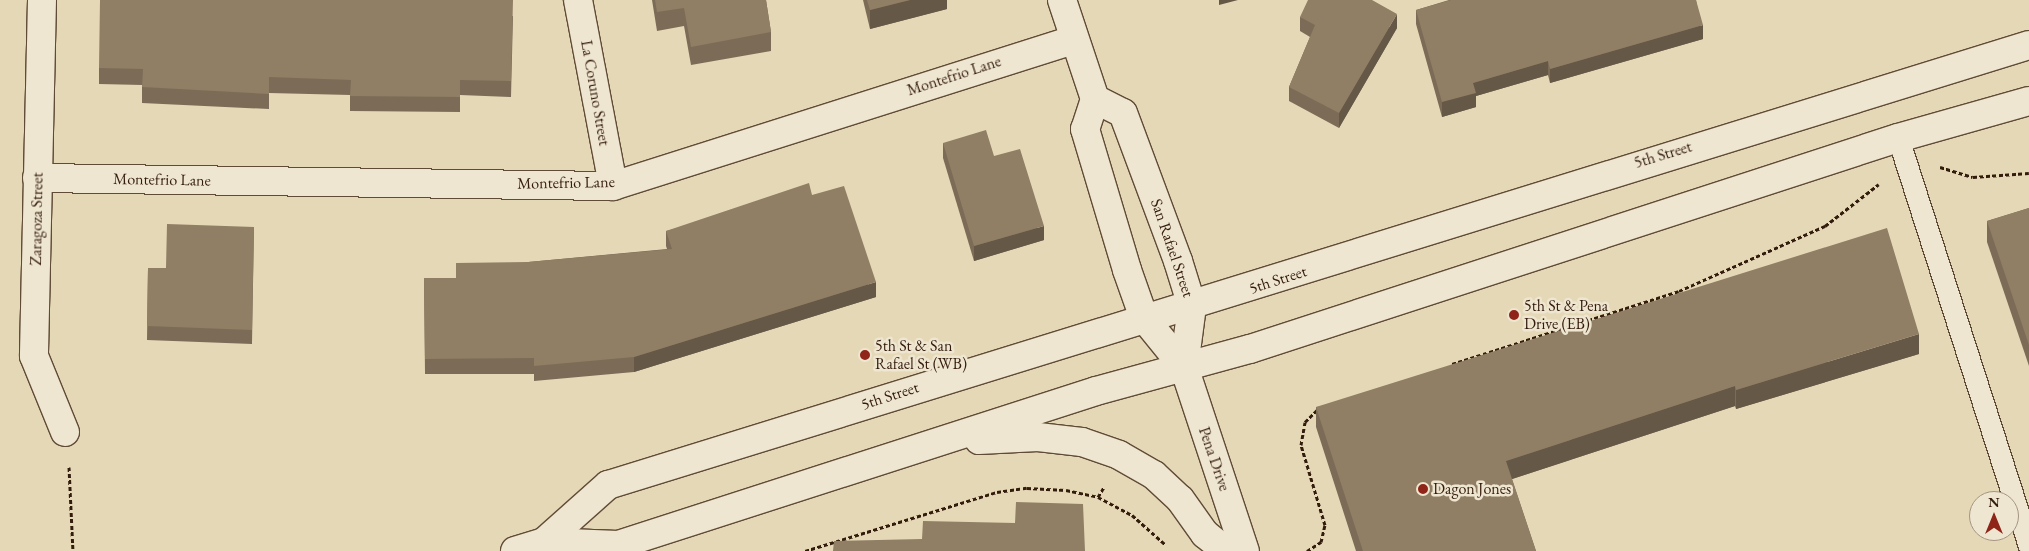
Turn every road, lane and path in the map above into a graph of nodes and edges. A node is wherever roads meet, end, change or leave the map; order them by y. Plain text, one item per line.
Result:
1 (42, 0) edge
2 (578, 0) edge
3 (1062, 0) edge
4 (1074, 40) junction
5 (2029, 45) edge
6 (1095, 99) junction
7 (2029, 101) edge
8 (1898, 138) junction
9 (2029, 173) edge
10 (1910, 174) junction
11 (37, 178) junction
12 (613, 186) junction
13 (1192, 306) junction
14 (1144, 318) junction
15 (1184, 367) junction
16 (1442, 368) edge
17 (1328, 405) edge
18 (65, 432) joint
19 (935, 444) junction
20 (544, 542) junction
21 (2029, 547) edge
22 (72, 551) edge
23 (514, 551) edge
24 (805, 551) edge
25 (1171, 551) edge
26 (1226, 551) edge
27 (1245, 551) edge
28 (1307, 551) edge

1 - 11 main road, Zaragoza Street
2 - 12 main road, La Coruno Street
3 - 4 main road
4 - 6 main road
4 - 12 main road, Montefrio Lane
5 - 13 main road, 5th Street
6 - 13 main road, San Rafael Street
6 - 14 main road
7 - 8 main road, 5th Street
8 - 10 lane
8 - 15 main road, 5th Street
9 - 10 path
10 - 16 path
10 - 21 lane
11 - 12 main road, Montefrio Lane
11 - 18 main road, Zaragoza Street
13 - 14 main road, 5th Street
13 - 15 main road, San Rafael Street
14 - 15 main road
14 - 20 main road, 5th Street
15 - 19 main road, 5th Street
15 - 27 main road, Pena Drive
17 - 28 path
18 - 22 path
19 - 20 main road, 5th Street
19 - 26 main road
20 - 23 main road, 5th Street
24 - 25 path

